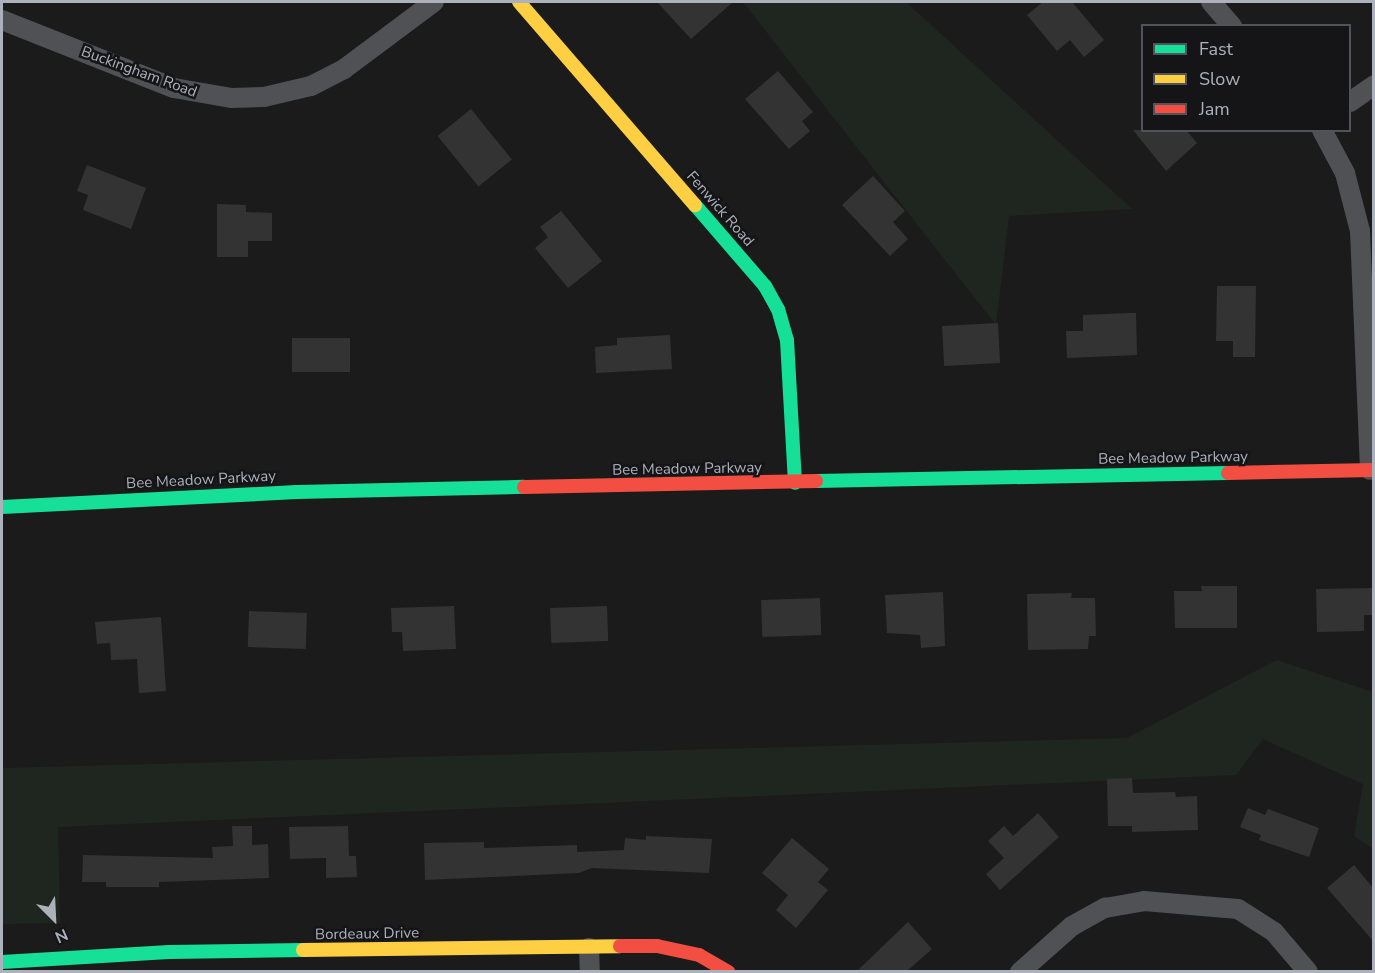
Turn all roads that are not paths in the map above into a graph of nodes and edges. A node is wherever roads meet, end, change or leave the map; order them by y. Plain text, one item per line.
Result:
1 (434, 2) edge
2 (519, 2) edge
3 (1211, 2) edge
4 (2, 20) edge
5 (1230, 24) edge
6 (1374, 85) edge
7 (1351, 101) edge
8 (1323, 132) edge
9 (1372, 470) edge
10 (795, 483) junction
11 (2, 507) edge
12 (589, 948) junction
13 (2, 962) edge
14 (590, 972) edge
15 (728, 972) edge
16 (1020, 972) edge
17 (1308, 972) edge

1 - 4 street, Buckingham Road
2 - 10 street, Fenwick Road
3 - 5 street
6 - 7 street
8 - 9 street
9 - 10 street, Bee Meadow Parkway
10 - 11 street, Bee Meadow Parkway
12 - 13 street, Bordeaux Drive
12 - 14 street
12 - 15 street, Bordeaux Drive
16 - 17 street

